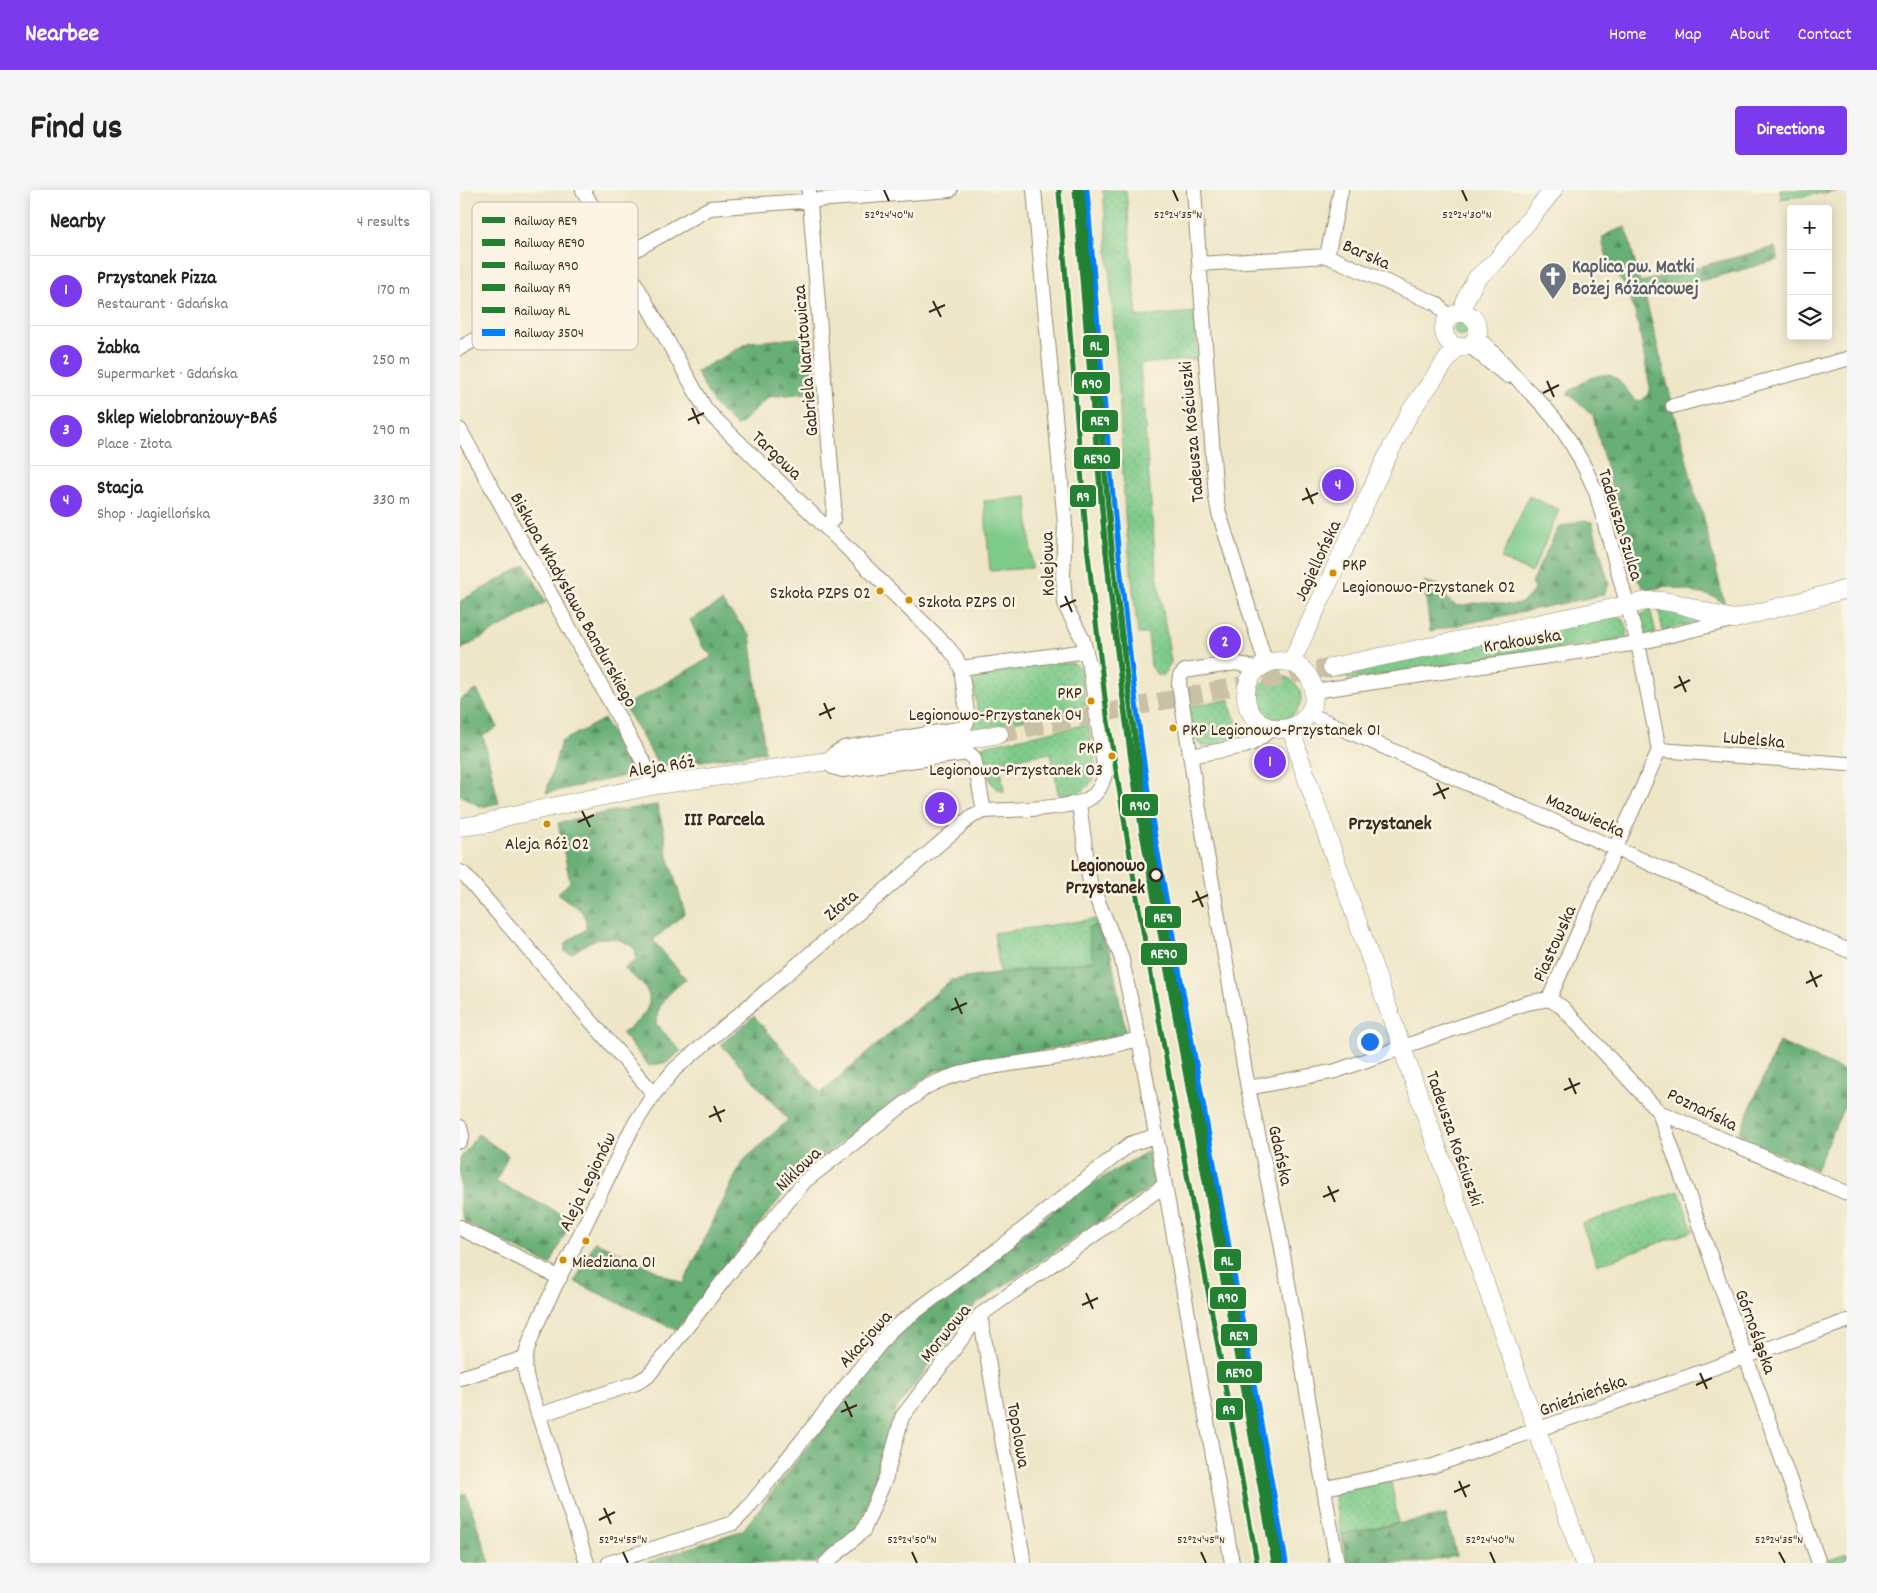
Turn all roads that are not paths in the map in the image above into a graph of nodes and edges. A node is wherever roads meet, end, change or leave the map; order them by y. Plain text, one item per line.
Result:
1 (583, 190) edge
2 (950, 190) edge
3 (1034, 190) edge
4 (1194, 190) edge
5 (1341, 190) edge
6 (1553, 190) edge
7 (810, 195) edge
8 (590, 202) edge
9 (638, 248) edge
10 (1327, 256) junction
11 (1199, 264) junction
12 (638, 288) edge
13 (1460, 316) junction
14 (472, 341) edge
15 (1462, 342) junction
16 (460, 348) edge
17 (1847, 359) edge
18 (1673, 406) dead end
19 (460, 430) edge
20 (826, 528) junction
21 (1847, 590) edge
22 (1627, 605) junction
23 (1735, 619) junction
24 (1638, 643) junction
25 (1086, 651) junction
26 (1291, 663) junction
27 (1332, 666) tunnel mouth
28 (1262, 667) junction
29 (961, 668) junction
30 (1314, 691) junction
31 (1309, 714) junction
32 (968, 720) joint
33 (1291, 727) junction
34 (1272, 728) junction
35 (994, 735) tunnel mouth
36 (1659, 750) junction
37 (1190, 756) junction
38 (827, 762) junction
39 (1847, 764) edge
40 (656, 785) junction
41 (1079, 804) junction
42 (984, 811) junction
43 (460, 815) edge
44 (504, 817) junction
45 (460, 827) edge
46 (1616, 847) junction
47 (461, 868) edge
48 (1847, 950) edge
49 (1549, 999) junction
50 (1139, 1039) junction
51 (1402, 1047) junction
52 (1248, 1088) junction
53 (654, 1094) junction
54 (1659, 1112) junction
55 (460, 1127) edge
56 (1156, 1133) junction
57 (460, 1141) edge
58 (1165, 1185) junction
59 (1847, 1193) edge
60 (460, 1227) edge
61 (560, 1278) junction
62 (980, 1314) junction
63 (1847, 1321) edge
64 (1745, 1355) junction
65 (525, 1358) junction
66 (460, 1378) edge
67 (539, 1415) junction
68 (1537, 1430) junction
69 (1325, 1488) junction
70 (586, 1563) edge
71 (609, 1563) edge
72 (826, 1563) edge
73 (1024, 1563) edge
74 (1232, 1563) edge
75 (1337, 1563) edge
76 (1584, 1563) edge
77 (1819, 1563) edge

1 - 8 street, Targowa
2 - 7 street
3 - 25 street, Kolejowa
4 - 11 street, Tadeusza Kościuszki
5 - 10 street
6 - 13 street
7 - 9 street
7 - 20 street, Gabriela Narutowicza
10 - 11 street, Barska
10 - 13 street, Barska
11 - 28 street, Tadeusza Kościuszki
12 - 20 street, Targowa
13 - 15 street
13 - 15 street
14 - 16 street
15 - 22 street, Tadeusza Szulca
15 - 26 street, Jagiellońska
17 - 18 street
19 - 40 street, Biskupa Władysława Bandurskiego
20 - 29 street, Targowa
21 - 23 street, Krakowska
22 - 23 street, Krakowska
22 - 24 street
22 - 27 street, Krakowska
23 - 24 street, Krakowska
24 - 30 street, Krakowska
24 - 36 street
25 - 29 street
25 - 41 street, Kolejowa
26 - 28 street
26 - 30 street
28 - 34 street
28 - 37 street, Gdańska
29 - 32 street, Targowa
30 - 31 street
31 - 33 street
31 - 46 street, Mazowiecka
32 - 38 street, Aleja Róż
33 - 34 street
33 - 51 street, Tadeusza Kościuszki
34 - 37 street
35 - 38 street, Aleja Róż
36 - 39 street, Lubelska
36 - 46 street, Piastowska
37 - 52 street, Gdańska
38 - 40 street, Aleja Róż
38 - 42 street, Aleja Róż
40 - 44 street, Aleja Róż
41 - 42 street, Złota
41 - 50 street
42 - 53 street, Złota
43 - 44 street, Aleja Róż
44 - 45 street, Aleja Róż
46 - 48 street, Mazowiecka
46 - 49 street, Piastowska
47 - 53 street
49 - 51 street, Piastowska
49 - 54 street, Poznańska
50 - 56 street
50 - 67 street, Niklowa
51 - 52 street, Piastowska
51 - 68 street, Tadeusza Kościuszki
52 - 69 street, Gdańska
53 - 61 street, Aleja Legionów
54 - 59 street, Poznańska
54 - 64 street, Górnośląska
55 - 57 street
56 - 58 street
56 - 71 street, Akacjowa
58 - 62 street, Morwowa
58 - 74 street
60 - 61 street
61 - 65 street, Aleja Legionów
62 - 72 street, Morwowa
62 - 73 street, Topolowa
63 - 64 street, Gnieźnieńska
64 - 68 street, Gnieźnieńska
64 - 77 street, Górnośląska
65 - 66 street
65 - 67 street, Aleja Legionów
67 - 70 street, Aleja Legionów
68 - 69 street, Gnieźnieńska
68 - 76 street, Tadeusza Kościuszki
69 - 75 street, Gdańska

